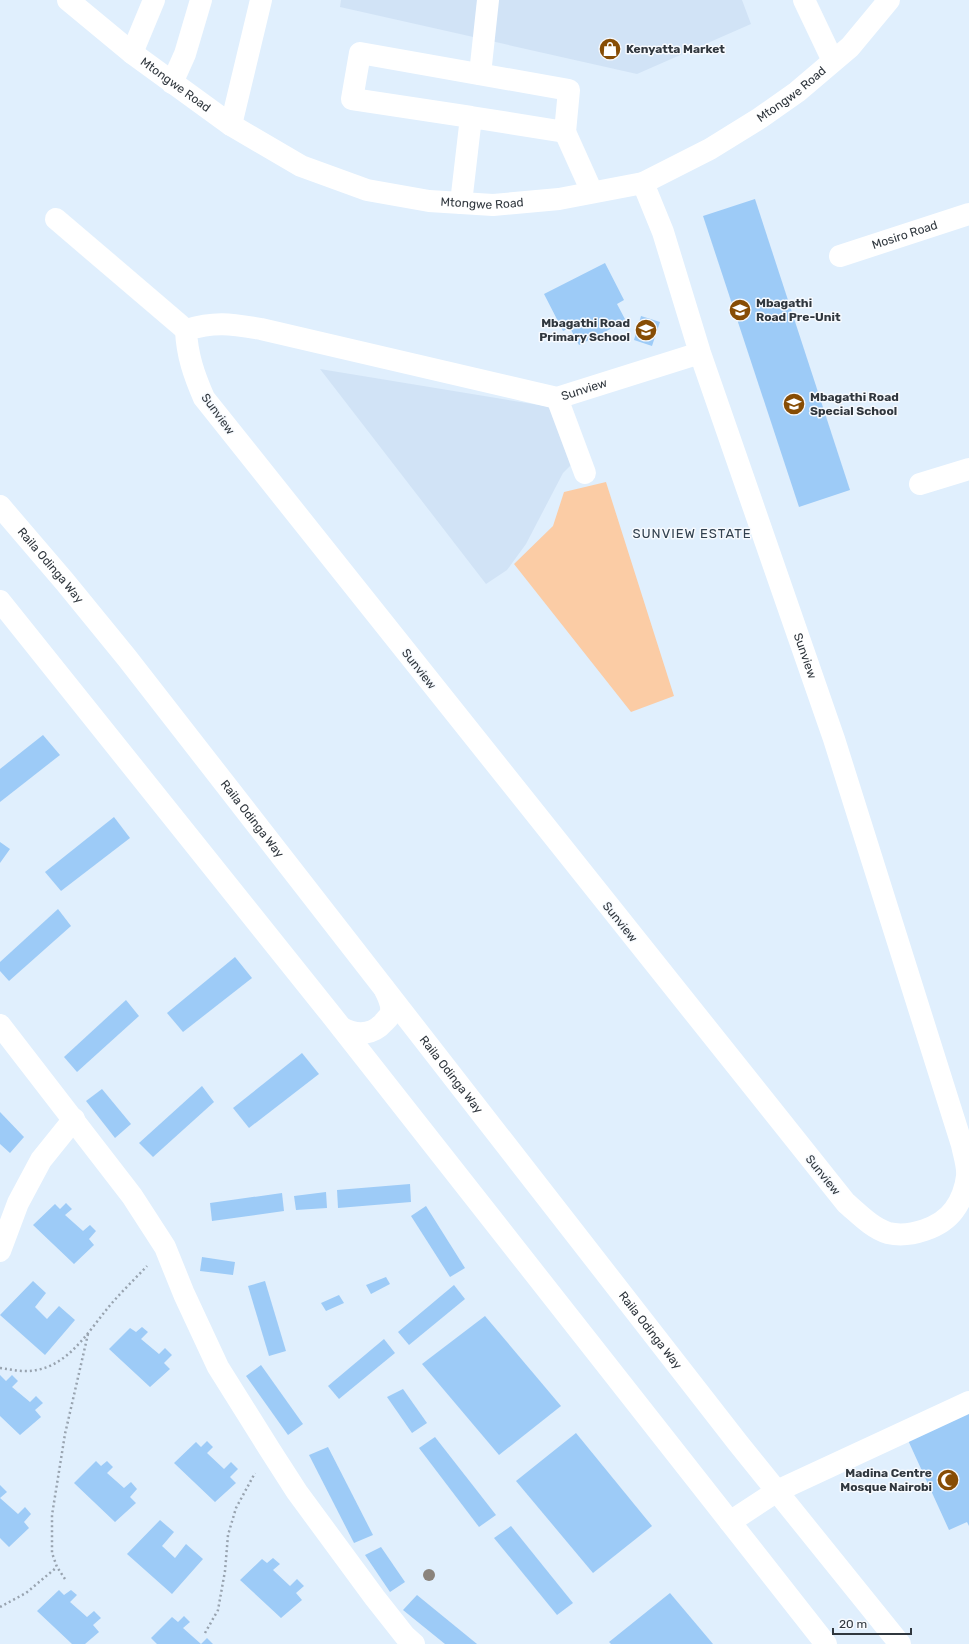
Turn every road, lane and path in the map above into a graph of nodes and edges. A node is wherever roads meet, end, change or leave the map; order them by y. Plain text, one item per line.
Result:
1 (68, 0) edge
2 (154, 0) edge
3 (201, 0) edge
4 (261, 0) edge
5 (488, 0) edge
6 (804, 0) edge
7 (888, 0) edge
8 (132, 53) junction
9 (834, 61) junction
10 (480, 74) junction
11 (172, 83) junction
12 (471, 117) junction
13 (230, 125) junction
14 (565, 132) junction
15 (643, 182) junction
16 (592, 192) junction
17 (461, 202) junction
18 (969, 214) edge
19 (56, 220) dead end
20 (840, 256) dead end
21 (186, 330) junction
22 (700, 353) junction
23 (557, 398) junction
24 (969, 469) edge
25 (585, 473) dead end
26 (920, 484) dead end
27 (0, 506) edge
28 (0, 601) edge
29 (384, 987) junction
30 (0, 1025) edge
31 (342, 1028) junction
32 (74, 1119) junction
33 (165, 1247) junction
34 (0, 1251) edge
35 (88, 1334) junction
36 (0, 1368) edge
37 (969, 1402) edge
38 (270, 1450) junction
39 (777, 1491) junction
40 (730, 1522) junction
41 (57, 1566) junction
42 (65, 1579) dead end
43 (0, 1607) edge
44 (205, 1633) dead end
45 (414, 1644) edge
46 (826, 1644) edge
47 (900, 1644) edge

1 - 8 street, Mtongwe Road
2 - 8 street
3 - 11 street
4 - 13 street
5 - 10 street
6 - 9 street
7 - 9 street, Mtongwe Road
8 - 11 street, Mtongwe Road
9 - 15 street, Mtongwe Road
10 - 12 street
10 - 14 street
11 - 13 street, Mtongwe Road
12 - 14 street
12 - 17 street
13 - 17 street, Mtongwe Road
14 - 16 street
15 - 16 street, Mtongwe Road
15 - 22 street, Sunview
16 - 17 street, Mtongwe Road
18 - 20 street, Mosiro Road
19 - 21 street
21 - 22 street, Sunview
21 - 23 street, Sunview
22 - 23 street, Sunview
23 - 25 street
24 - 26 street
27 - 29 street, Raila Odinga Way
28 - 31 street
29 - 31 street
29 - 39 street, Raila Odinga Way
30 - 32 street
31 - 40 street
32 - 33 street
32 - 34 street
33 - 35 path
33 - 38 street
35 - 36 path
35 - 41 path
37 - 39 street
38 - 44 path
38 - 45 street
39 - 40 street
39 - 47 street, Raila Odinga Way
40 - 46 street
41 - 42 path
41 - 43 path

